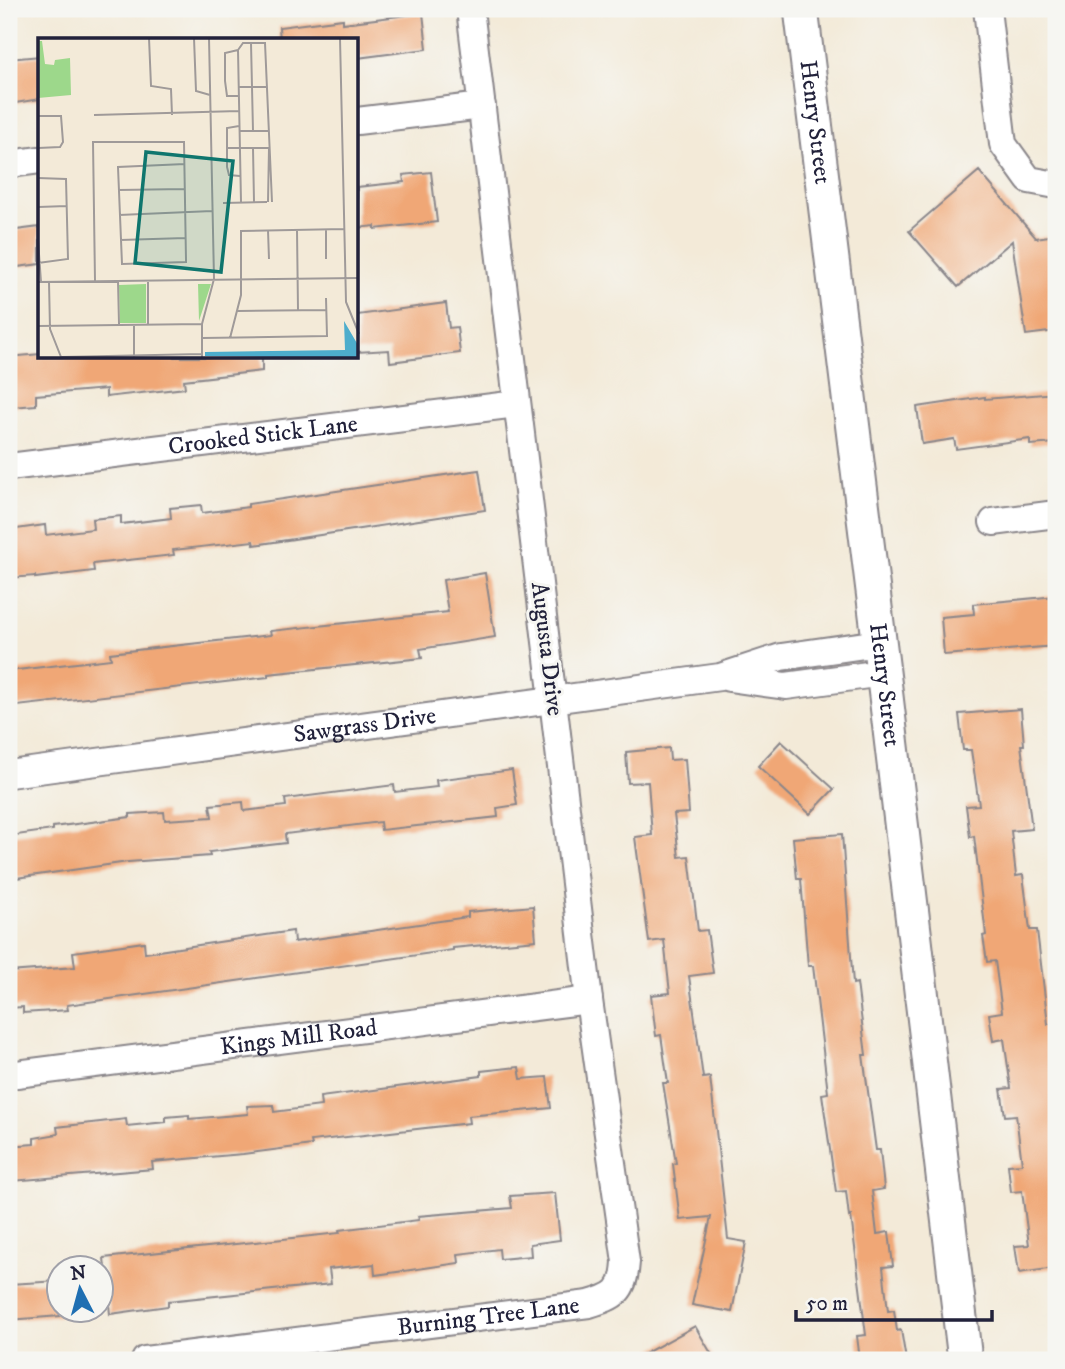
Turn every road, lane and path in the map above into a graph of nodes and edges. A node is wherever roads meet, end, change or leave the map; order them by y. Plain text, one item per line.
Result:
1 (470, 9) edge
2 (801, 9) edge
3 (987, 9) edge
4 (481, 106) junction
5 (359, 121) edge
6 (38, 160) edge
7 (9, 164) edge
8 (1056, 185) edge
9 (517, 404) junction
10 (9, 467) edge
11 (1056, 514) edge
12 (993, 522) dead end
13 (881, 658) junction
14 (554, 698) junction
15 (9, 774) edge
16 (589, 1000) junction
17 (9, 1075) edge
18 (621, 1287) joint
19 (145, 1360) edge
20 (965, 1360) edge

1 - 4 street, Augusta Drive
2 - 13 street, Henry Street
3 - 8 street
4 - 5 street
4 - 9 street, Augusta Drive
6 - 7 street
9 - 10 street, Crooked Stick Lane
9 - 14 street, Augusta Drive
11 - 12 street
13 - 14 street, Sawgrass Drive
13 - 20 street, Henry Street
14 - 15 street, Sawgrass Drive
14 - 16 street, Augusta Drive
16 - 17 street, Kings Mill Road
16 - 18 street, Augusta Drive
18 - 19 street, Burning Tree Lane

